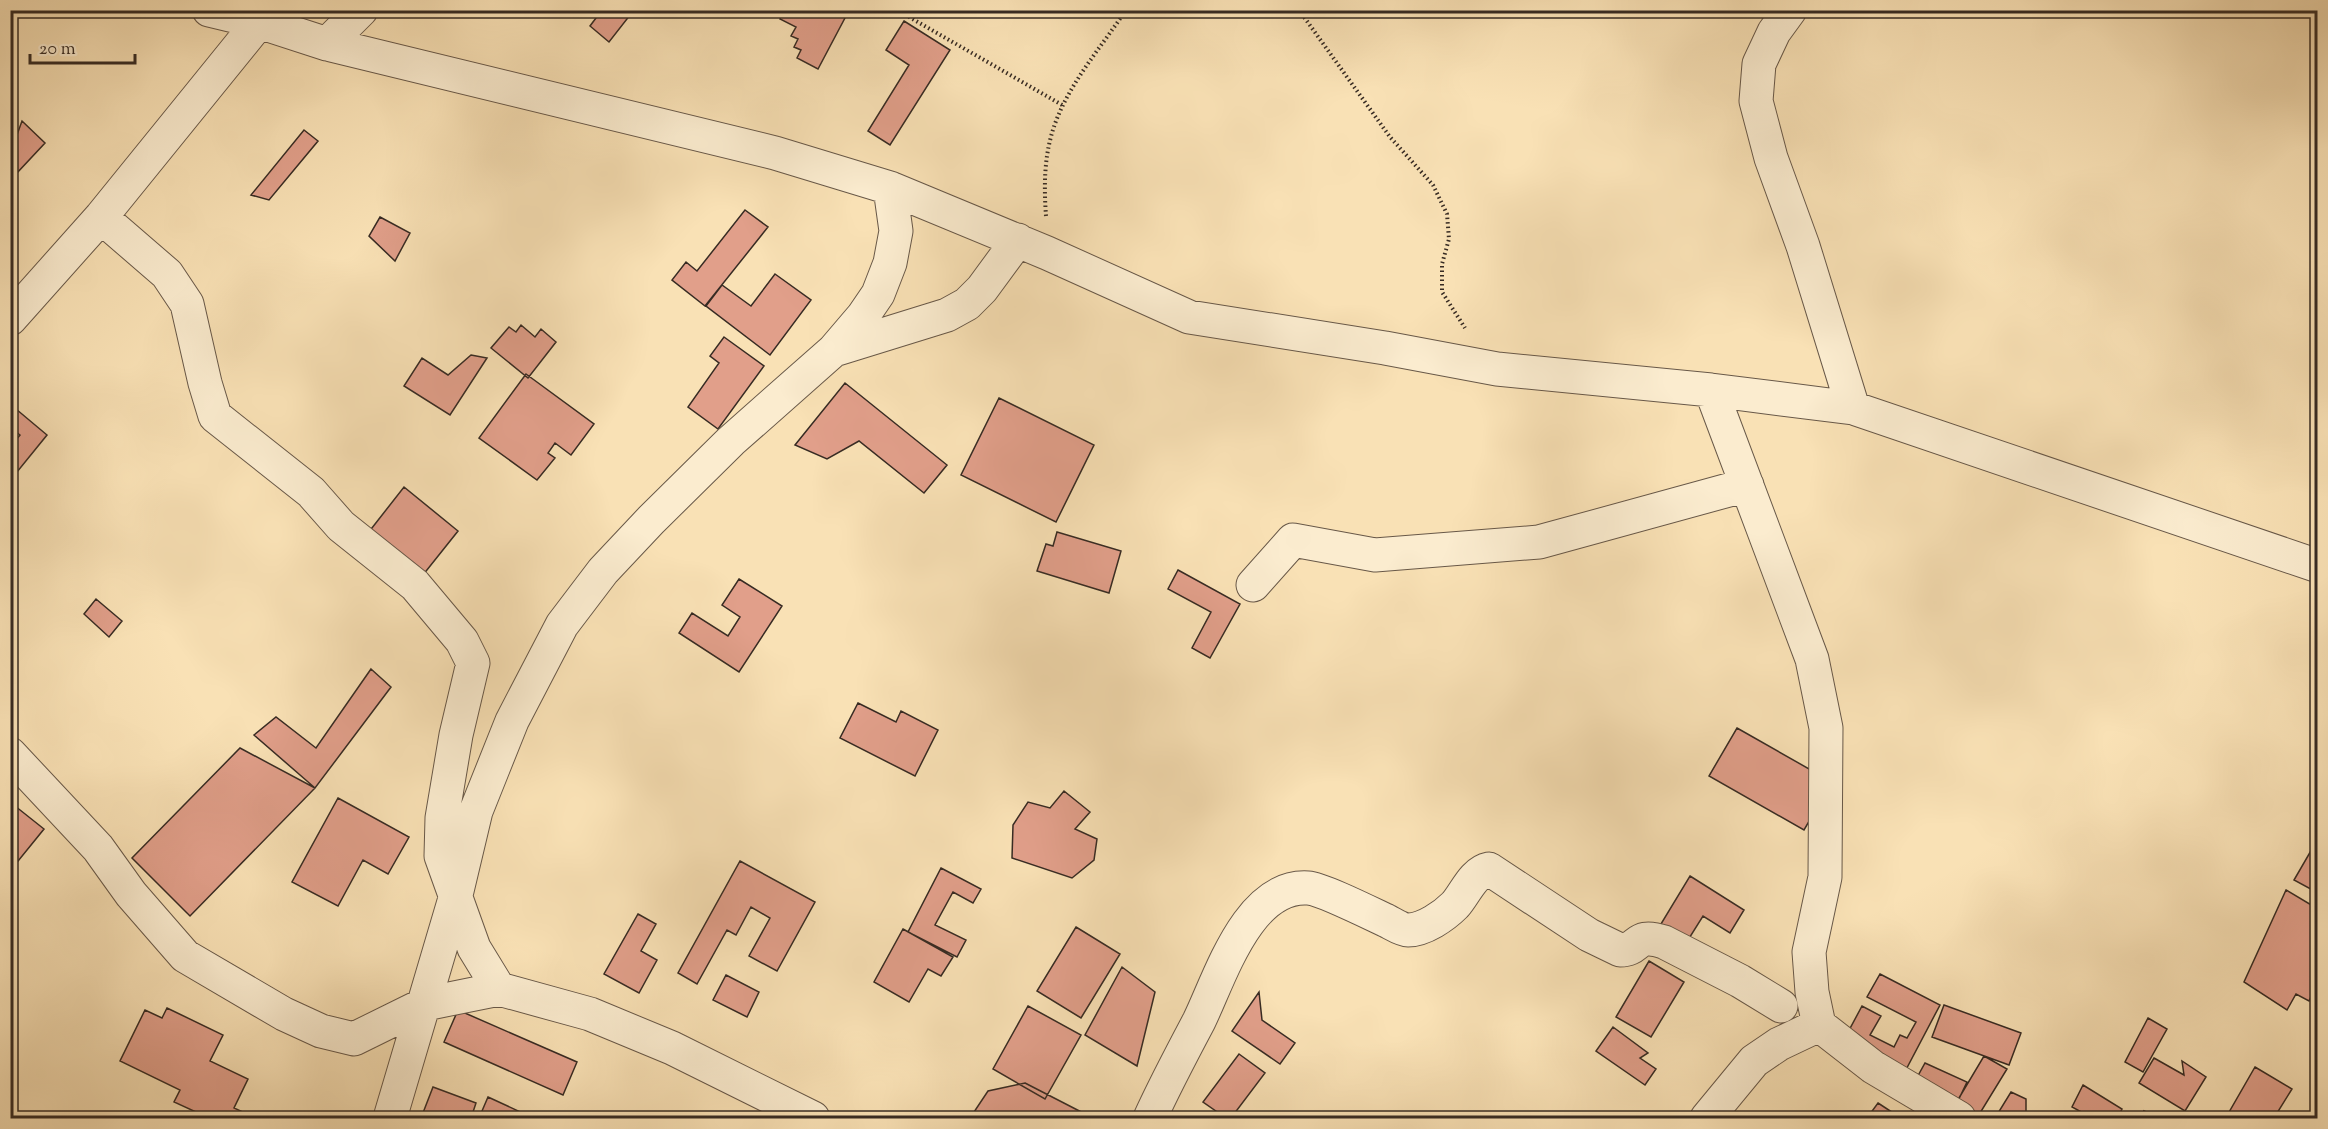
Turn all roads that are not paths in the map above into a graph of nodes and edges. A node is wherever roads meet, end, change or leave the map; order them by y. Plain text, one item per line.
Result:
1 (209, 10) edge
2 (361, 10) edge
3 (1790, 10) edge
4 (259, 22) junction
5 (327, 44) junction
6 (890, 188) junction
7 (101, 217) junction
8 (1033, 247) junction
9 (10, 319) edge
10 (834, 350) junction
11 (1711, 390) junction
12 (1853, 408) junction
13 (1747, 485) junction
14 (2318, 566) edge
15 (1253, 585) dead end
16 (10, 754) edge
17 (456, 895) junction
18 (1809, 952) junction
19 (499, 989) junction
20 (425, 1004) junction
21 (1781, 1006) junction
22 (1819, 1025) junction
23 (1754, 1061) junction
24 (390, 1119) edge
25 (813, 1119) edge
26 (1150, 1119) edge
27 (1707, 1119) edge
28 (1959, 1119) edge

1 - 4 street
2 - 5 street
3 - 12 street
4 - 5 street
4 - 7 street
5 - 6 street
6 - 8 street
6 - 10 street
7 - 9 street
7 - 17 street
8 - 10 street
8 - 11 street
10 - 17 street
11 - 12 street
11 - 13 street
12 - 14 street
13 - 15 street
13 - 18 street
16 - 20 street
17 - 19 street
17 - 20 street
18 - 21 street
18 - 22 street
19 - 20 street
19 - 25 street
20 - 24 street
21 - 23 street
21 - 26 street
22 - 23 street
22 - 28 street
23 - 27 street

